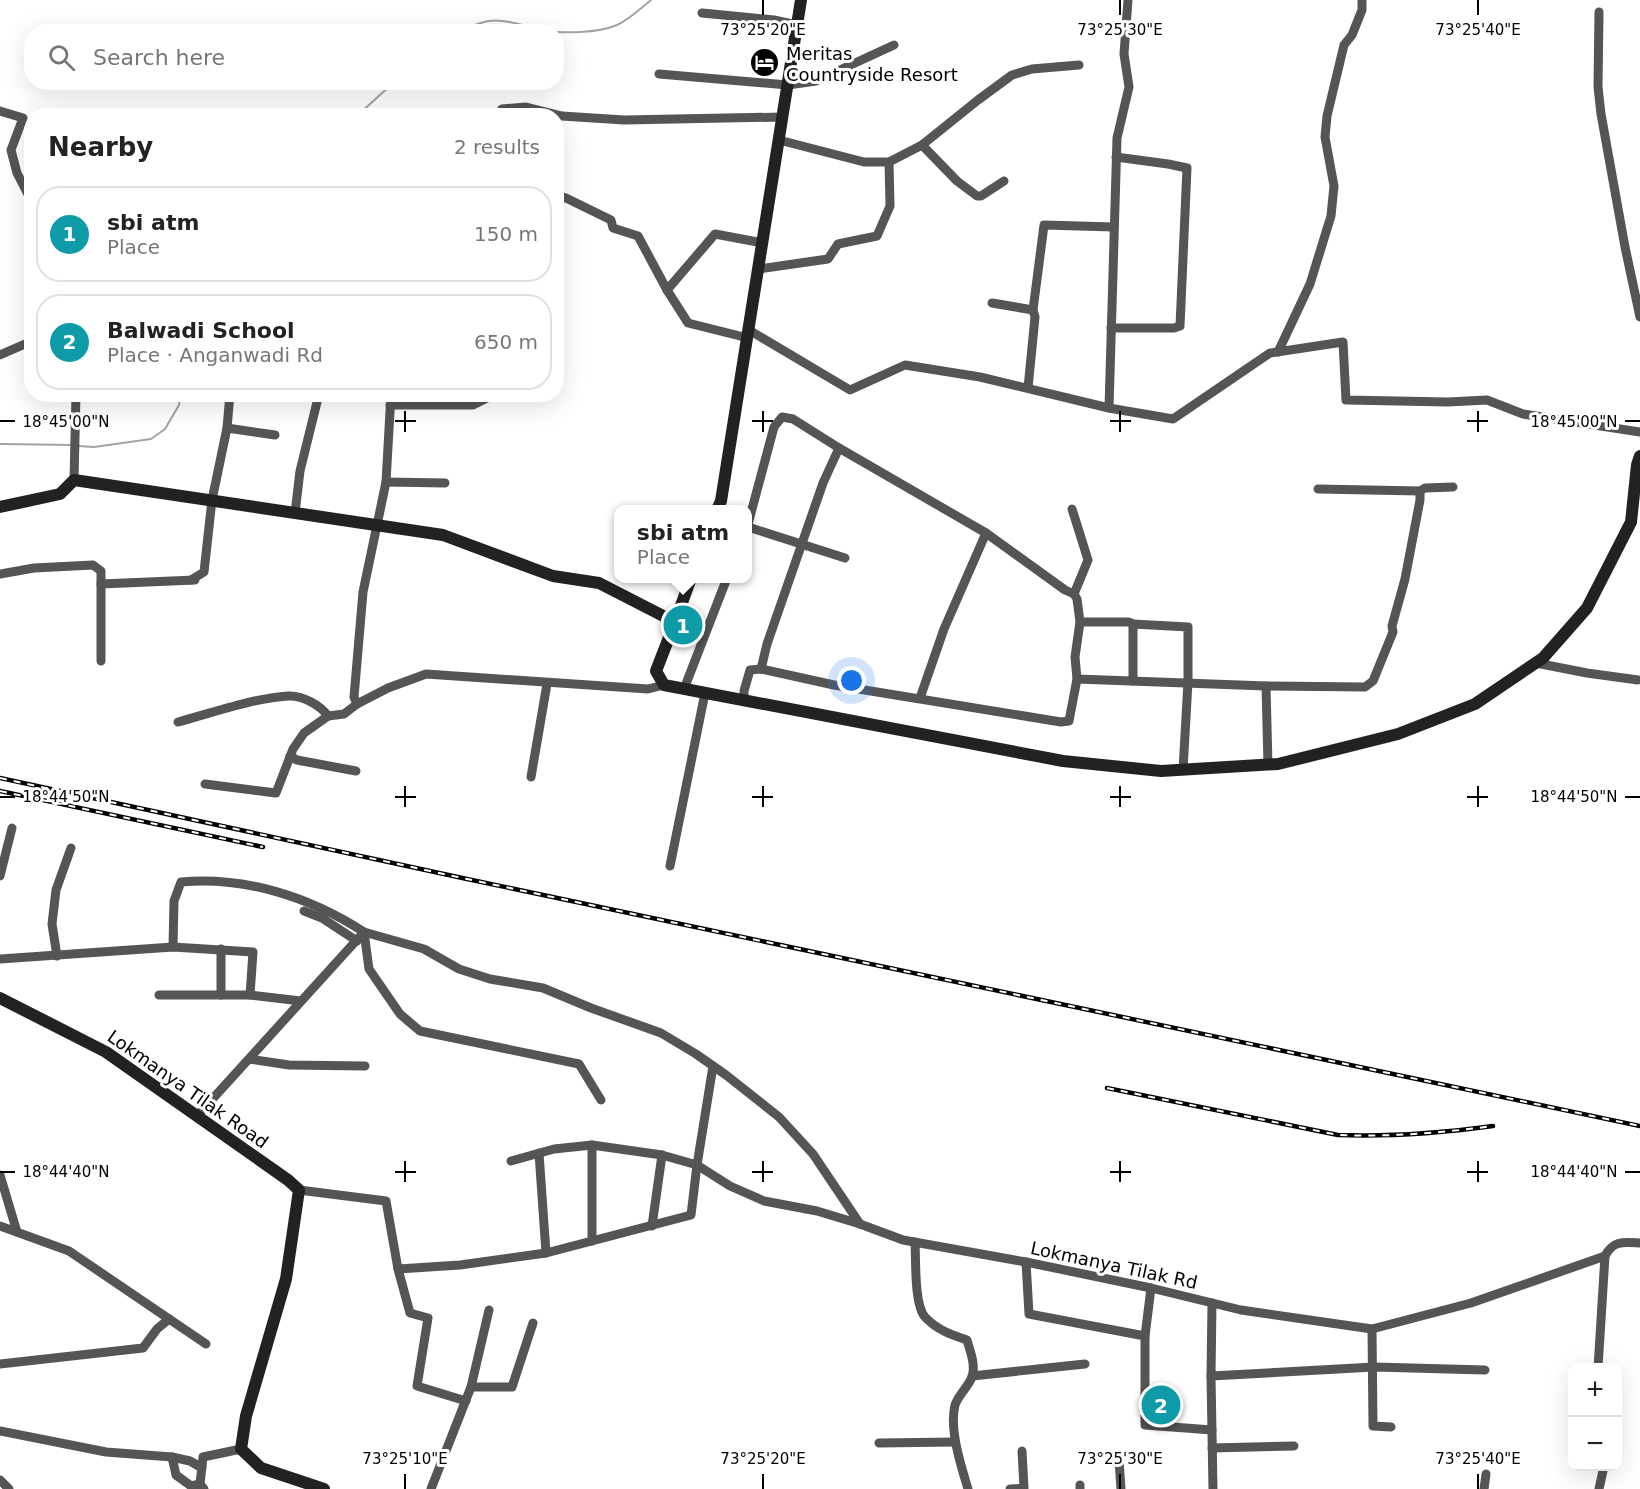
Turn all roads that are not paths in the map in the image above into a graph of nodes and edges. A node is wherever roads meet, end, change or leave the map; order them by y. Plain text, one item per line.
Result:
1 (801, 0) edge
2 (1128, 0) edge
3 (1362, 0) edge
4 (1599, 12) dead end
5 (702, 13) dead end
6 (797, 25) junction
7 (894, 45) dead end
8 (1079, 65) dead end
9 (659, 74) dead end
10 (788, 85) junction
11 (510, 108) edge
12 (533, 108) edge
13 (0, 111) edge
14 (564, 116) edge
15 (783, 117) junction
16 (779, 140) junction
17 (922, 145) junction
18 (1116, 157) junction
19 (889, 162) junction
20 (1004, 181) dead end
21 (24, 187) edge
22 (564, 197) edge
23 (1114, 227) junction
24 (763, 243) junction
25 (758, 269) junction
26 (667, 290) junction
27 (992, 303) dead end
28 (1033, 310) junction
29 (1640, 316) edge
30 (1111, 328) junction
31 (748, 334) junction
32 (24, 344) edge
33 (1278, 352) junction
34 (0, 355) edge
35 (1028, 388) junction
36 (76, 402) edge
37 (229, 402) edge
38 (317, 402) edge
39 (390, 402) edge
40 (479, 402) edge
41 (390, 405) junction
42 (1109, 408) junction
43 (227, 428) junction
44 (1640, 432) edge
45 (275, 435) dead end
46 (838, 448) junction
47 (1640, 456) edge
48 (74, 480) junction
49 (386, 482) junction
50 (445, 483) dead end
51 (1453, 487) dead end
52 (1318, 489) dead end
53 (1420, 491) junction
54 (212, 501) junction
55 (719, 505) edge
56 (0, 507) edge
57 (752, 508) edge
58 (1072, 509) dead end
59 (295, 513) junction
60 (378, 525) junction
61 (752, 528) edge
62 (986, 533) junction
63 (803, 544) junction
64 (845, 558) dead end
65 (0, 574) edge
66 (690, 583) edge
67 (725, 583) edge
68 (101, 584) junction
69 (1074, 594) junction
70 (675, 622) junction
71 (1080, 622) junction
72 (1133, 624) junction
73 (101, 661) dead end
74 (1536, 663) junction
75 (761, 669) junction
76 (1639, 678) edge
77 (1077, 679) junction
78 (1133, 681) junction
79 (1188, 682) junction
80 (547, 684) junction
81 (664, 685) junction
82 (1266, 686) junction
83 (684, 689) junction
84 (705, 693) junction
85 (920, 698) junction
86 (744, 700) junction
87 (357, 704) junction
88 (328, 716) junction
89 (178, 722) dead end
90 (291, 756) junction
91 (1268, 765) junction
92 (1183, 770) junction
93 (356, 771) dead end
94 (531, 777) dead end
95 (205, 784) dead end
96 (12, 828) dead end
97 (71, 848) dead end
98 (670, 866) dead end
99 (0, 876) edge
100 (304, 911) dead end
101 (364, 932) junction
102 (357, 941) junction
103 (173, 947) junction
104 (221, 949) junction
105 (57, 956) junction
106 (0, 958) edge
107 (159, 995) dead end
108 (221, 995) junction
109 (250, 995) junction
110 (0, 998) edge
111 (301, 1001) junction
112 (249, 1059) junction
113 (365, 1066) dead end
114 (713, 1066) junction
115 (601, 1100) dead end
116 (197, 1116) junction
117 (592, 1145) junction
118 (539, 1153) junction
119 (662, 1155) junction
120 (511, 1161) dead end
121 (697, 1165) junction
122 (0, 1175) edge
123 (299, 1190) junction
124 (860, 1224) junction
125 (0, 1226) edge
126 (652, 1226) junction
127 (17, 1232) junction
128 (592, 1241) junction
129 (915, 1242) junction
130 (1640, 1243) edge
131 (546, 1253) junction
132 (1605, 1256) junction
133 (1026, 1262) junction
134 (398, 1269) junction
135 (1151, 1288) junction
136 (1212, 1304) junction
137 (489, 1311) dead end
138 (169, 1319) junction
139 (533, 1323) dead end
140 (1372, 1329) junction
141 (1145, 1336) junction
142 (206, 1344) dead end
143 (1598, 1363) edge
144 (0, 1364) edge
145 (1085, 1364) dead end
146 (1374, 1367) junction
147 (1485, 1370) dead end
148 (972, 1376) junction
149 (1210, 1376) junction
150 (471, 1387) junction
151 (466, 1401) junction
152 (1391, 1427) dead end
153 (1212, 1430) junction
154 (0, 1431) edge
155 (955, 1442) junction
156 (879, 1443) dead end
157 (1294, 1446) dead end
158 (1212, 1448) junction
159 (241, 1449) junction
160 (1022, 1451) dead end
161 (172, 1457) junction
162 (1119, 1460) dead end
163 (202, 1468) junction
164 (1603, 1471) edge
165 (1486, 1474) dead end
166 (202, 1486) edge
167 (324, 1489) edge
168 (431, 1489) edge
169 (968, 1489) edge
170 (1010, 1489) edge
171 (1121, 1489) edge
172 (1213, 1489) edge
173 (1484, 1489) edge
174 (1599, 1489) edge

1 - 6 street
2 - 18 street
3 - 33 street
4 - 29 street
5 - 6 street
6 - 10 street
7 - 10 street
8 - 17 street
9 - 10 street
10 - 15 street
11 - 12 street
13 - 21 street
14 - 15 street
15 - 16 street
16 - 19 street
16 - 24 street
17 - 19 street
17 - 20 street
18 - 23 street
18 - 30 street
19 - 25 street
22 - 26 street
23 - 28 street
23 - 30 street
24 - 25 street
24 - 26 street
25 - 31 street
26 - 31 street
27 - 28 street
28 - 35 street
30 - 42 street
31 - 35 street
31 - 55 street
32 - 34 street
33 - 42 street
33 - 44 street
35 - 42 street
36 - 48 street
37 - 43 street
38 - 59 street
39 - 41 street
40 - 41 street
41 - 49 street
43 - 45 street
43 - 54 street
46 - 57 street
46 - 62 street
46 - 63 street
47 - 74 street
48 - 54 street
48 - 56 street
49 - 50 street
49 - 60 street
51 - 53 street
52 - 53 street
53 - 82 street
54 - 59 street
54 - 68 street
58 - 69 street
59 - 60 street
60 - 70 street
60 - 87 street
61 - 63 street
62 - 69 street
62 - 85 street
63 - 64 street
63 - 75 street
65 - 68 street
66 - 70 street
67 - 83 street
68 - 73 street
69 - 71 street
70 - 81 street
71 - 72 street
71 - 77 street
72 - 78 street
72 - 79 street
74 - 76 street
74 - 91 street
75 - 85 street
75 - 86 street
77 - 78 street
77 - 85 street
78 - 79 street
79 - 82 street
79 - 92 street
80 - 81 street
80 - 87 street
80 - 94 street
81 - 83 street
82 - 91 street
83 - 84 street
84 - 86 street
84 - 98 street
86 - 92 street
87 - 88 street
88 - 89 street
88 - 90 street
90 - 93 street
90 - 95 street
91 - 92 street
96 - 99 street
97 - 105 street
100 - 102 street
101 - 102 street
101 - 103 street
101 - 114 street
101 - 115 street
102 - 111 street
103 - 104 street
103 - 105 street
104 - 108 street
104 - 109 street
105 - 106 street
107 - 108 street
108 - 109 street
109 - 111 street
110 - 116 street, Lokmanya Tilak Road
111 - 112 street
112 - 113 street
112 - 116 street
114 - 121 street
114 - 124 street
116 - 123 street, Lokmanya Tilak Road
117 - 118 street, Lokmanya Tilak Rd
117 - 119 street, Lokmanya Tilak Rd
117 - 128 street
118 - 120 street, Lokmanya Tilak Rd
118 - 131 street
119 - 121 street, Lokmanya Tilak Rd
119 - 126 street
121 - 124 street, Lokmanya Tilak Rd
121 - 126 street
122 - 127 street
123 - 134 street
123 - 159 street
124 - 129 street, Lokmanya Tilak Rd
125 - 127 street
126 - 128 street
127 - 138 street
128 - 131 street
129 - 133 street, Lokmanya Tilak Rd
129 - 148 street
130 - 132 street, Lokmanya Tilak Rd
131 - 134 street
132 - 140 street, Lokmanya Tilak Rd
132 - 143 street
133 - 135 street, Lokmanya Tilak Rd
133 - 141 street
134 - 151 street
135 - 136 street, Lokmanya Tilak Rd
135 - 141 street
136 - 140 street, Lokmanya Tilak Rd
136 - 149 street
137 - 150 street
138 - 142 street
138 - 144 street
139 - 150 street
140 - 146 street
141 - 153 street
145 - 148 street
146 - 147 street
146 - 149 street
146 - 152 street
148 - 155 street
149 - 153 street
150 - 151 street
151 - 168 street
153 - 158 street
154 - 161 street
155 - 156 street
155 - 169 street
157 - 158 street
158 - 172 street
159 - 163 street
159 - 167 street
160 - 170 street
161 - 163 street
161 - 166 street
162 - 171 street
163 - 166 street
164 - 174 street
165 - 173 street

